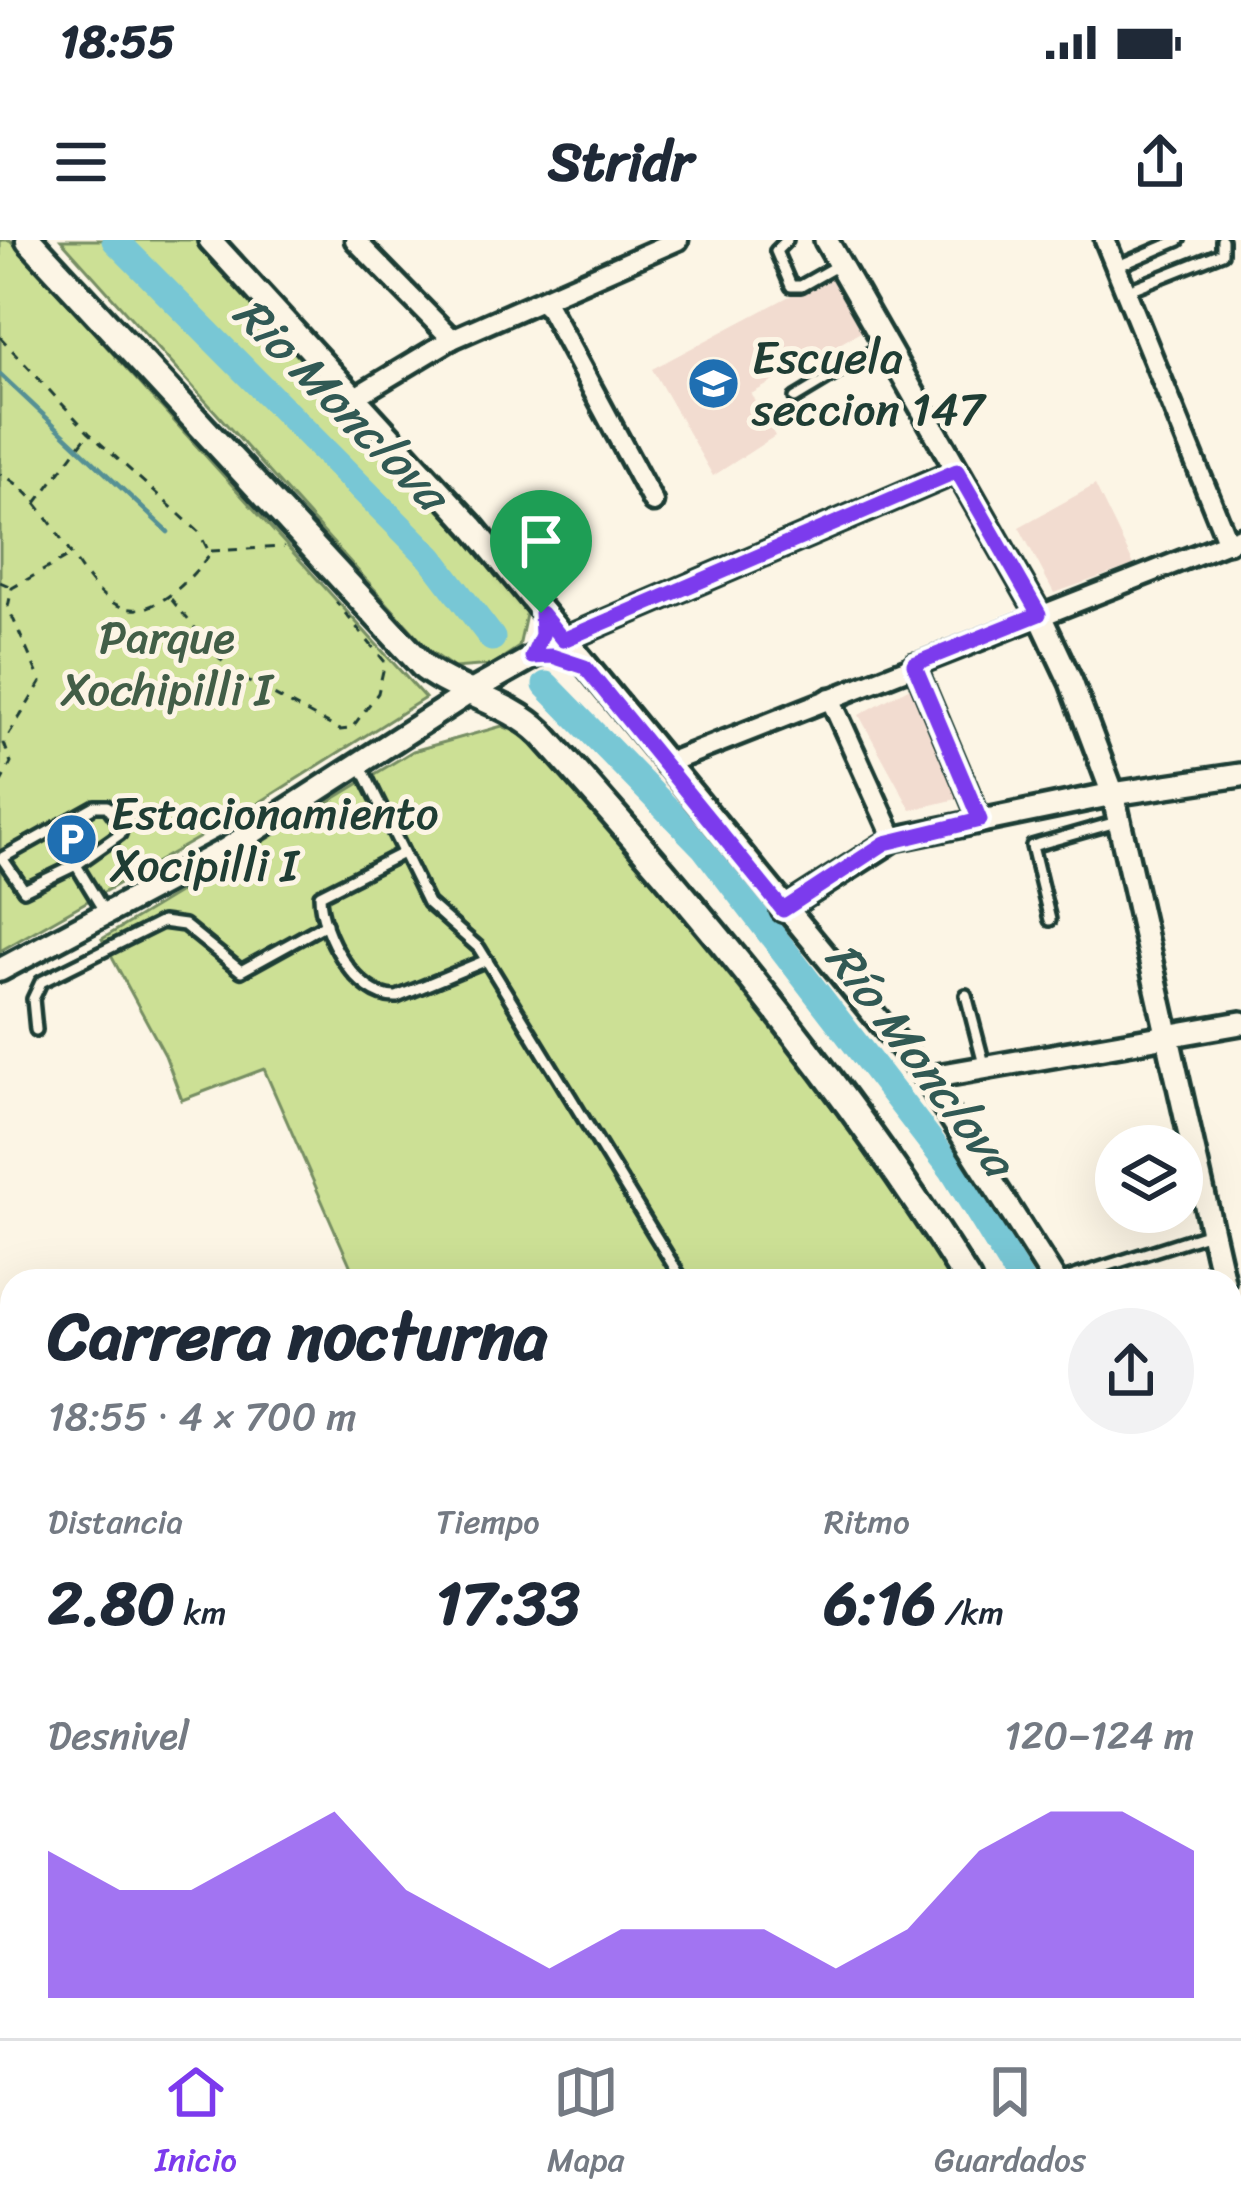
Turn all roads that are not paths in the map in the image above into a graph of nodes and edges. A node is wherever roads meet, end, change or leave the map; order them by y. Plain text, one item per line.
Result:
1 (29, 240) edge
2 (210, 240) edge
3 (355, 240) edge
4 (677, 240) edge
5 (787, 240) edge
6 (826, 240) edge
7 (1105, 240) edge
8 (1179, 240) edge
9 (1222, 240) edge
10 (839, 264) junction
11 (1116, 267) junction
12 (1126, 291) junction
13 (544, 299) junction
14 (452, 339) junction
15 (885, 344) junction
16 (357, 396) junction
17 (795, 398) dead end
18 (957, 471) junction
19 (653, 502) dead end
20 (1235, 540) edge
21 (541, 613) junction
22 (1039, 614) junction
23 (563, 640) junction
24 (532, 657) junction
25 (914, 664) junction
26 (585, 667) junction
27 (467, 694) junction
28 (830, 698) junction
29 (360, 764) junction
30 (665, 764) junction
31 (1241, 775) edge
32 (1113, 794) junction
33 (980, 820) junction
34 (1120, 821) junction
35 (895, 839) junction
36 (401, 854) junction
37 (76, 865) junction
38 (783, 910) junction
39 (105, 914) junction
40 (1050, 920) dead end
41 (326, 924) junction
42 (487, 960) junction
43 (0, 970) edge
44 (966, 995) dead end
45 (1241, 1023) edge
46 (36, 1030) dead end
47 (1170, 1037) junction
48 (985, 1068) junction
49 (926, 1078) junction
50 (1213, 1232) junction
51 (676, 1269) edge
52 (960, 1269) edge
53 (1049, 1269) edge
54 (1095, 1269) edge
55 (1221, 1269) edge

1 - 27 main road
2 - 16 street
3 - 14 street
4 - 13 street
5 - 10 lane
6 - 10 street
7 - 11 street
8 - 11 lane
9 - 12 lane
10 - 15 street
11 - 12 street
12 - 20 street
13 - 14 street
13 - 19 street
14 - 16 street
15 - 17 lane
15 - 18 street
16 - 21 street
18 - 22 street
18 - 23 street
20 - 22 street
21 - 23 street
21 - 24 street
22 - 25 street
22 - 32 street
23 - 24 street
23 - 26 street
24 - 26 street
24 - 27 street
25 - 28 street
25 - 33 street
26 - 30 street
27 - 29 street
27 - 52 main road
28 - 30 street
28 - 35 street
29 - 36 lane
29 - 39 street
30 - 38 street
31 - 32 street
32 - 33 street
32 - 34 street
33 - 35 street
34 - 40 lane
34 - 47 street
35 - 38 street
36 - 41 lane
36 - 42 lane
37 - 37 lane
37 - 39 lane
38 - 49 street
39 - 43 street
41 - 42 lane
41 - 46 lane
42 - 51 lane
44 - 48 lane
45 - 47 street
47 - 48 street
47 - 50 street
48 - 49 street
49 - 53 street
50 - 54 lane
50 - 55 street

